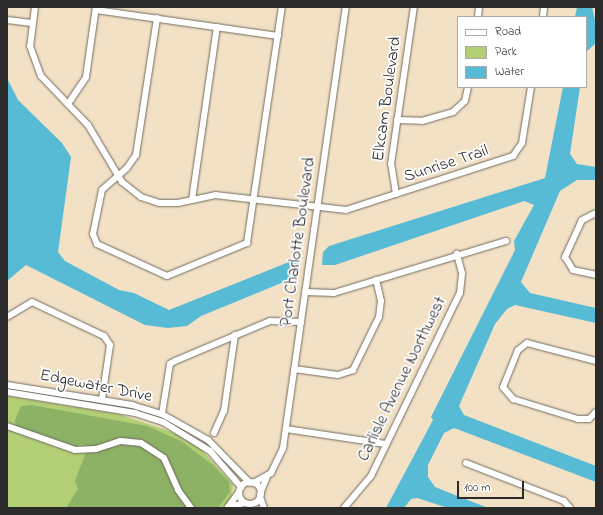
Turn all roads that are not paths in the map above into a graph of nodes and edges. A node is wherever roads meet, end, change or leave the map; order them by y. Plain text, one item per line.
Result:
1 (35, 7) edge
2 (282, 7) edge
3 (346, 7) edge
4 (414, 7) edge
5 (96, 8) edge
6 (156, 18) junction
7 (7, 20) edge
8 (32, 23) junction
9 (217, 27) junction
10 (278, 36) junction
11 (468, 88) edge
12 (531, 88) edge
13 (68, 104) junction
14 (397, 120) junction
15 (118, 176) junction
16 (396, 194) junction
17 (192, 200) junction
18 (254, 200) junction
19 (317, 209) junction
20 (596, 213) edge
21 (506, 241) dead end
22 (457, 254) junction
23 (596, 275) edge
24 (376, 280) junction
25 (305, 292) junction
26 (7, 317) edge
27 (301, 322) junction
28 (235, 335) junction
29 (596, 361) edge
30 (294, 369) junction
31 (7, 385) edge
32 (7, 392) edge
33 (102, 400) junction
34 (596, 412) edge
35 (162, 414) junction
36 (7, 426) edge
37 (286, 429) junction
38 (214, 433) dead end
39 (386, 444) junction
40 (466, 463) dead end
41 (267, 477) junction
42 (252, 483) junction
43 (240, 490) junction
44 (260, 495) junction
45 (251, 505) edge
46 (227, 507) edge
47 (191, 508) edge
48 (264, 508) edge
49 (344, 508) edge
50 (570, 508) edge

1 - 8 street, Sunrise Trail
2 - 10 street
3 - 19 street, Port Charlotte Boulevard
4 - 14 street, Elkcam Boulevard
5 - 6 street
5 - 13 street
6 - 9 street
6 - 15 street
7 - 8 street
8 - 13 street, Sunrise Trail
9 - 10 street
9 - 17 street
10 - 18 street
11 - 14 street
12 - 16 street, Sunrise Trail
13 - 15 street, Sunrise Trail
14 - 16 street, Elkcam Boulevard
15 - 17 street, Sunrise Trail
15 - 18 street
16 - 19 street, Sunrise Trail
17 - 18 street, Sunrise Trail
18 - 19 street, Sunrise Trail
19 - 25 street, Port Charlotte Boulevard
20 - 23 street
21 - 22 street
22 - 24 street
22 - 39 street, Carlisle Avenue Northwest
24 - 25 street
24 - 30 street
25 - 27 street, Port Charlotte Boulevard
26 - 33 street
27 - 28 street
27 - 30 street, Port Charlotte Boulevard
28 - 35 street
28 - 38 street
29 - 34 street
30 - 37 street, Port Charlotte Boulevard
31 - 33 street, Edgewater Drive
32 - 43 street, Edgewater Drive
33 - 35 street, Edgewater Drive
35 - 42 street, Edgewater Drive
36 - 47 street
37 - 39 street
37 - 41 street, Port Charlotte Boulevard
39 - 49 street, Carlisle Avenue Northwest
40 - 50 street
41 - 42 street
41 - 44 street, Port Charlotte Boulevard
42 - 43 street
42 - 44 street, Edgewater Drive
43 - 45 street, Edgewater Drive
43 - 46 street
44 - 45 street
44 - 48 street
45 - 46 street

